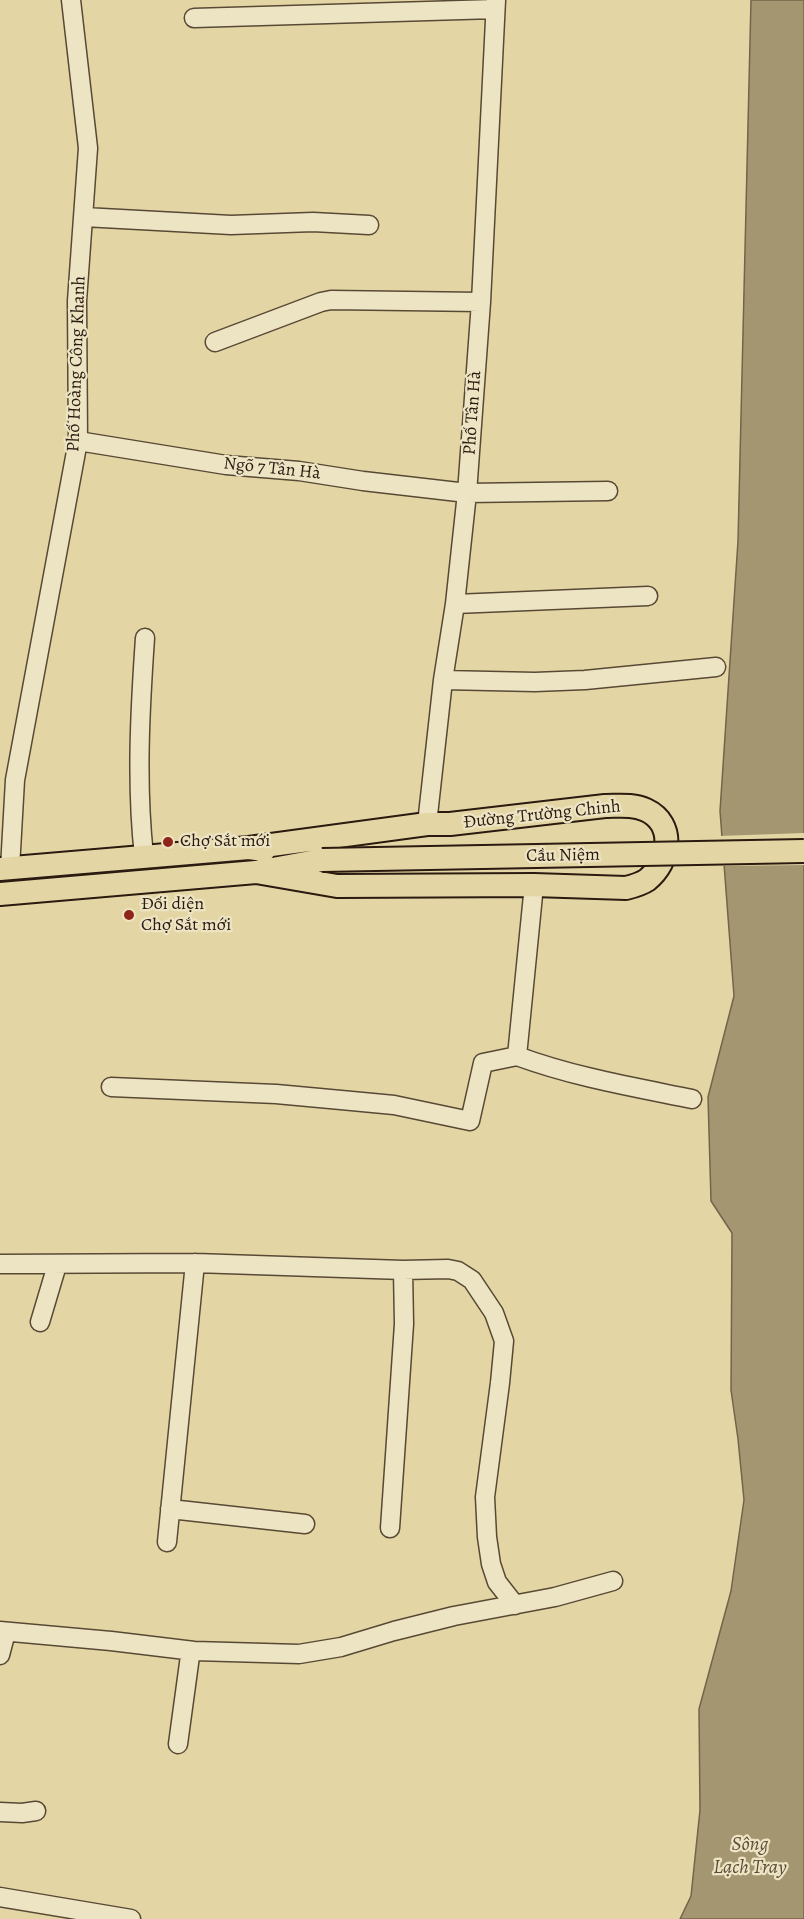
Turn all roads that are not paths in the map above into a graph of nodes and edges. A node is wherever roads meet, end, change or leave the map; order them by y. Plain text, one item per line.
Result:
1 (71, 0) edge
2 (496, 5) edge
3 (289, 8) edge
4 (194, 18) dead end
5 (84, 217) junction
6 (369, 225) dead end
7 (481, 302) junction
8 (215, 342) dead end
9 (78, 441) junction
10 (608, 491) dead end
11 (467, 493) junction
12 (648, 596) dead end
13 (455, 604) junction
14 (145, 638) dead end
15 (716, 667) dead end
16 (443, 680) junction
17 (427, 824) junction
18 (249, 848) junction
19 (804, 851) edge
20 (144, 856) junction
21 (322, 860) junction
22 (5, 868) edge
23 (256, 872) junction
24 (534, 885) junction
25 (0, 894) edge
26 (517, 1056) junction
27 (111, 1087) dead end
28 (692, 1099) dead end
29 (195, 1263) junction
30 (0, 1264) edge
31 (57, 1264) junction
32 (403, 1270) junction
33 (40, 1322) dead end
34 (171, 1509) junction
35 (305, 1524) dead end
36 (390, 1528) dead end
37 (167, 1542) dead end
38 (613, 1581) dead end
39 (515, 1605) junction
40 (3, 1631) edge
41 (194, 1651) junction
42 (0, 1655) edge
43 (178, 1744) dead end
44 (36, 1811) dead end
45 (0, 1812) edge
46 (0, 1897) edge
47 (131, 1919) edge

1 - 5 street, Phố Hoàng Công Khanh
2 - 3 street
2 - 7 street, Phố Tân Hà
3 - 4 street
5 - 6 street
5 - 9 street, Phố Hoàng Công Khanh
7 - 8 street
7 - 11 street, Phố Tân Hà
9 - 11 street, Ngõ 7 Tân Hà
9 - 22 street, Phố Hoàng Công Khanh
10 - 11 street, Ngõ 7 Tân Hà
11 - 13 street, Phố Tân Hà
12 - 13 street
13 - 16 street, Phố Tân Hà
14 - 20 street
15 - 16 street
16 - 17 street, Phố Tân Hà
17 - 18 main road, Đường Trường Chinh
17 - 24 main road, Đường Trường Chinh
18 - 20 main road, Đường Trường Chinh
18 - 21 main road, Đường Trường Chinh
19 - 21 main road, Cầu Niệm, bridge
20 - 22 main road, Đường Trường Chinh
21 - 23 main road, Đường Trường Chinh
23 - 24 main road, Đường Trường Chinh
23 - 25 main road, Đường Trường Chinh
24 - 26 street
26 - 27 street
26 - 28 street
29 - 31 street
29 - 32 street
29 - 34 street
30 - 31 street
31 - 33 street
32 - 36 street
32 - 39 street
34 - 35 street
34 - 37 street
38 - 39 street
39 - 41 street
40 - 41 street
40 - 42 street
41 - 43 street
44 - 45 street
46 - 47 street

